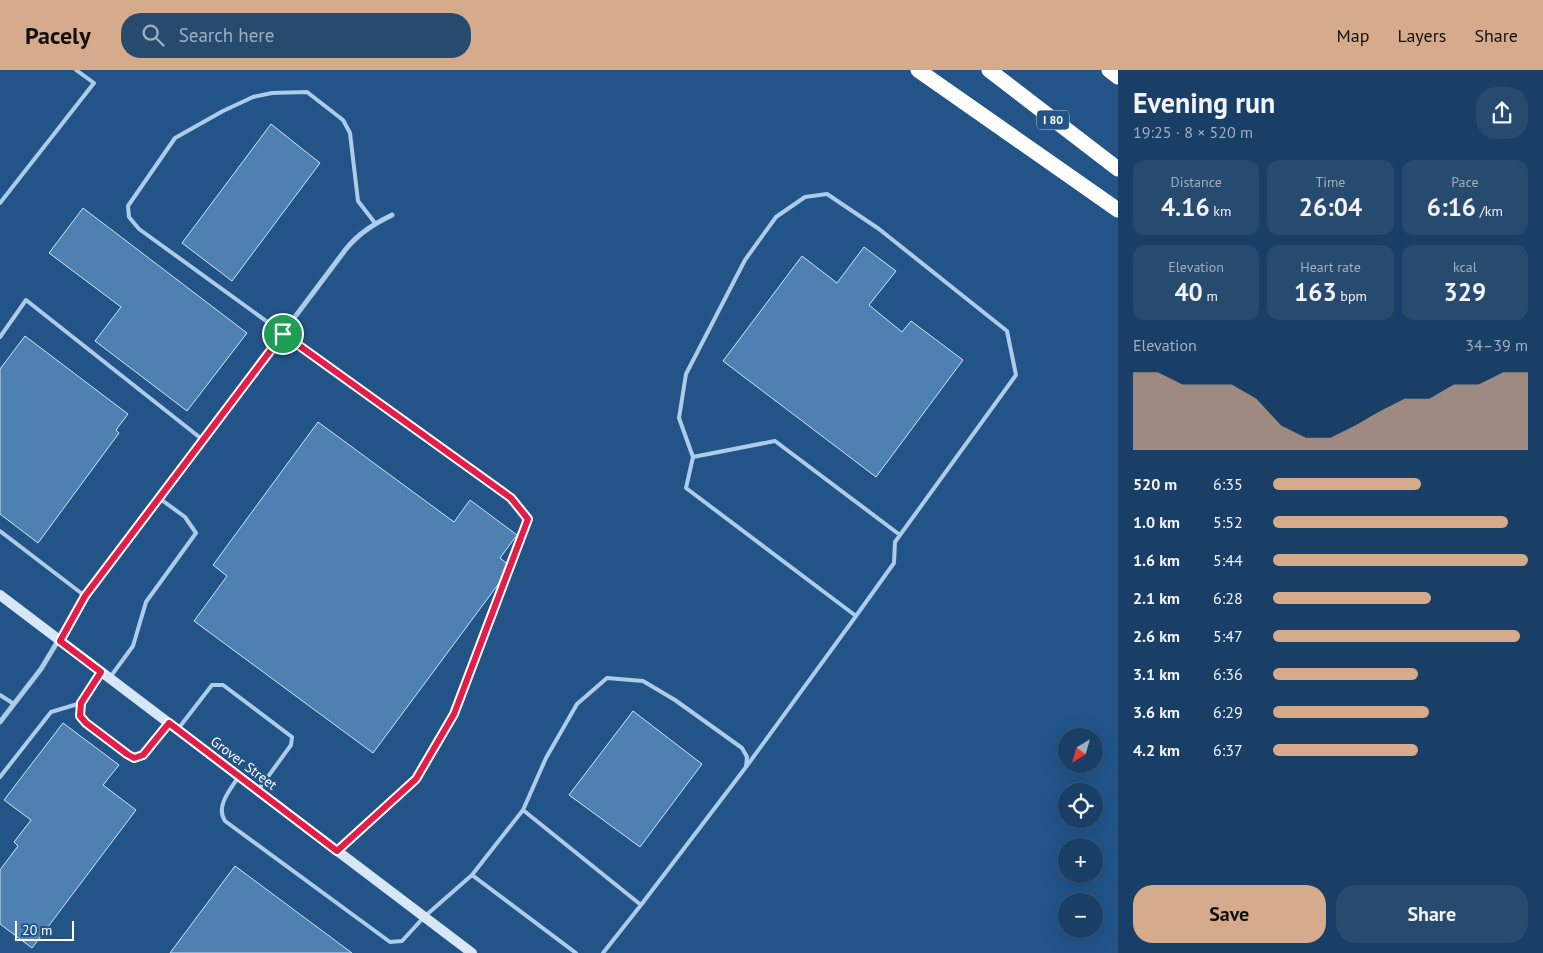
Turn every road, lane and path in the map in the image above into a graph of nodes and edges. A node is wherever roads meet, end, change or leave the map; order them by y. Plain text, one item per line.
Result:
1 (76, 70) edge
2 (918, 70) edge
3 (989, 70) edge
4 (1109, 70) edge
5 (1118, 77) edge
6 (1118, 169) edge
7 (0, 203) edge
8 (1118, 210) edge
9 (392, 215) dead end
10 (375, 223) junction
11 (283, 334) junction
12 (0, 337) edge
13 (203, 440) junction
14 (693, 457) junction
15 (159, 498) junction
16 (0, 531) edge
17 (900, 535) junction
18 (0, 596) edge
19 (85, 596) junction
20 (856, 616) junction
21 (60, 641) junction
22 (105, 675) junction
23 (0, 695) edge
24 (81, 703) junction
25 (14, 704) junction
26 (0, 722) edge
27 (173, 726) junction
28 (746, 767) junction
29 (239, 776) junction
30 (0, 777) edge
31 (258, 791) junction
32 (522, 810) junction
33 (337, 851) junction
34 (472, 875) junction
35 (640, 905) junction
36 (424, 917) junction
37 (472, 953) edge
38 (576, 953) edge
39 (603, 953) edge

1 - 7 lane
2 - 8 highway
3 - 6 highway, I 80
4 - 5 highway
9 - 10 street
10 - 11 street
10 - 11 lane
11 - 13 street
11 - 33 lane
12 - 13 lane
13 - 15 street
14 - 17 lane
14 - 17 lane
14 - 20 lane
15 - 19 street
15 - 22 lane
16 - 19 lane
17 - 20 lane
18 - 21 main road, Grover Street
19 - 21 street
20 - 28 lane
21 - 22 main road, Grover Street
21 - 25 street
22 - 24 lane
22 - 27 main road, Grover Street
23 - 25 lane
24 - 27 lane
24 - 30 lane
25 - 26 street
27 - 29 main road, Grover Street
27 - 31 lane
28 - 32 lane
28 - 35 lane
29 - 31 main road, Grover Street
29 - 36 lane
31 - 33 main road, Grover Street
32 - 34 lane
32 - 35 lane
33 - 36 main road, Grover Street
34 - 36 lane
34 - 38 lane
35 - 39 lane
36 - 37 main road, Grover Street

